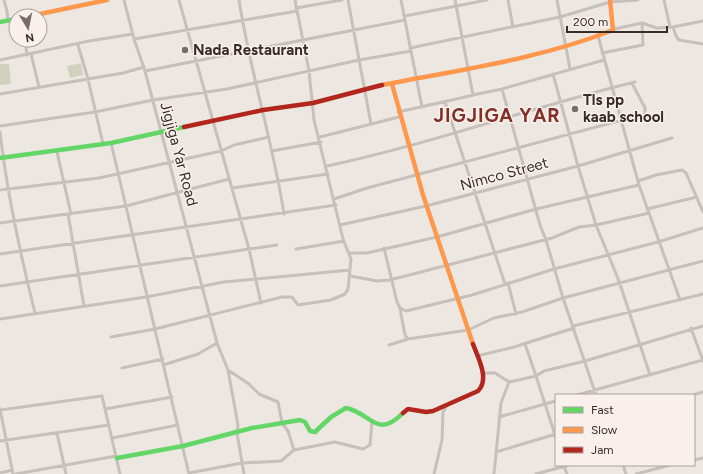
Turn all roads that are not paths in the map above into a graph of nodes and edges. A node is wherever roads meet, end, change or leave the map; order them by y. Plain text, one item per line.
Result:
1 (4, 0) edge
2 (107, 0) edge
3 (124, 0) edge
4 (179, 0) edge
5 (238, 0) edge
6 (294, 0) edge
7 (342, 0) edge
8 (348, 0) edge
9 (401, 0) edge
10 (455, 0) edge
11 (487, 0) edge
12 (508, 0) edge
13 (557, 0) edge
14 (638, 0) edge
15 (664, 0) edge
16 (610, 1) edge
17 (456, 6) junction
18 (297, 10) junction
19 (48, 12) edge
20 (560, 17) junction
21 (405, 18) junction
22 (242, 20) junction
23 (8, 21) joint
24 (703, 21) edge
25 (0, 22) edge
26 (642, 23) junction
27 (513, 27) junction
28 (672, 27) junction
29 (614, 29) junction
30 (187, 30) junction
31 (353, 30) junction
32 (133, 34) junction
33 (598, 36) junction
34 (463, 38) junction
35 (134, 39) junction
36 (303, 40) junction
37 (703, 44) edge
38 (78, 45) junction
39 (566, 46) junction
40 (26, 48) edge
41 (411, 49) junction
42 (248, 51) junction
43 (602, 53) junction
44 (32, 54) junction
45 (27, 55) junction
46 (0, 60) edge
47 (197, 60) junction
48 (359, 60) junction
49 (604, 60) junction
50 (468, 67) junction
51 (145, 69) junction
52 (570, 69) junction
53 (309, 71) junction
54 (553, 74) junction
55 (88, 79) junction
56 (416, 80) junction
57 (255, 82) junction
58 (392, 84) junction
59 (39, 87) junction
60 (612, 88) junction
61 (364, 89) junction
62 (502, 89) junction
63 (205, 92) junction
64 (0, 94) edge
65 (474, 95) junction
66 (153, 100) junction
67 (446, 102) junction
68 (561, 102) junction
69 (313, 103) junction
70 (422, 107) junction
71 (263, 110) junction
72 (95, 112) junction
73 (398, 115) junction
74 (510, 118) junction
75 (622, 120) junction
76 (213, 122) junction
77 (370, 124) junction
78 (0, 126) edge
79 (0, 132) edge
80 (162, 133) junction
81 (455, 133) junction
82 (570, 134) junction
83 (269, 137) junction
84 (320, 137) junction
85 (672, 138) dead end
86 (321, 142) junction
87 (110, 143) junction
88 (103, 144) junction
89 (406, 147) junction
90 (518, 148) junction
91 (629, 150) junction
92 (221, 151) junction
93 (272, 151) junction
94 (57, 152) junction
95 (1, 158) edge
96 (170, 163) junction
97 (465, 163) junction
98 (327, 166) junction
99 (578, 166) junction
100 (118, 174) junction
101 (328, 174) junction
102 (415, 176) junction
103 (229, 179) junction
104 (526, 179) junction
105 (64, 182) junction
106 (279, 182) junction
107 (638, 183) junction
108 (232, 188) junction
109 (7, 189) junction
110 (0, 190) edge
111 (178, 193) junction
112 (474, 193) junction
113 (587, 196) junction
114 (697, 197) junction
115 (334, 199) junction
116 (126, 206) junction
117 (336, 206) junction
118 (426, 206) junction
119 (536, 209) junction
120 (648, 211) junction
121 (703, 212) edge
122 (70, 214) junction
123 (284, 214) junction
124 (240, 219) junction
125 (14, 221) junction
126 (0, 223) edge
127 (485, 223) junction
128 (340, 225) junction
129 (596, 225) junction
130 (187, 226) junction
131 (703, 228) edge
132 (133, 236) junction
133 (437, 237) junction
134 (546, 240) junction
135 (344, 241) junction
136 (658, 242) junction
137 (74, 244) junction
138 (277, 245) dead end
139 (384, 248) junction
140 (249, 249) junction
141 (296, 249) dead end
142 (20, 251) junction
143 (350, 253) junction
144 (495, 253) junction
145 (0, 254) edge
146 (608, 254) junction
147 (194, 257) junction
148 (703, 261) edge
149 (139, 265) junction
150 (447, 267) junction
151 (554, 269) junction
152 (350, 270) junction
153 (670, 270) junction
154 (79, 274) junction
155 (350, 276) junction
156 (256, 279) junction
157 (390, 280) junction
158 (28, 282) junction
159 (619, 282) junction
160 (506, 284) junction
161 (0, 286) edge
162 (202, 286) junction
163 (703, 294) edge
164 (146, 297) junction
165 (458, 298) junction
166 (562, 298) junction
167 (680, 300) junction
168 (261, 303) junction
169 (84, 306) junction
170 (400, 308) junction
171 (35, 313) junction
172 (630, 313) junction
173 (516, 314) junction
174 (210, 315) junction
175 (0, 319) edge
176 (703, 326) edge
177 (573, 327) junction
178 (691, 328) junction
179 (155, 329) junction
180 (468, 330) junction
181 (111, 337) dead end
182 (408, 340) junction
183 (217, 343) junction
184 (640, 343) junction
185 (526, 344) junction
186 (389, 345) dead end
187 (477, 356) junction
188 (162, 359) junction
189 (703, 360) edge
190 (584, 361) junction
191 (163, 365) junction
192 (122, 368) dead end
193 (228, 370) junction
194 (482, 373) junction
195 (650, 375) junction
196 (536, 376) junction
197 (508, 382) junction
198 (594, 390) junction
199 (581, 394) edge
200 (596, 394) edge
201 (172, 398) junction
202 (555, 401) edge
203 (545, 404) junction
204 (446, 407) junction
205 (105, 409) junction
206 (0, 410) edge
207 (499, 417) junction
208 (372, 422) junction
209 (282, 423) junction
210 (109, 425) junction
211 (178, 425) junction
212 (555, 432) edge
213 (57, 433) junction
214 (237, 433) junction
215 (555, 435) edge
216 (112, 438) junction
217 (6, 440) junction
218 (0, 441) edge
219 (183, 446) junction
220 (294, 450) junction
221 (496, 452) junction
222 (116, 457) junction
223 (242, 463) junction
224 (65, 465) junction
225 (564, 466) edge
226 (666, 466) edge
227 (0, 473) edge
228 (14, 473) edge
229 (189, 473) edge
230 (66, 474) edge
231 (120, 474) edge
232 (244, 474) edge
233 (434, 474) edge
234 (494, 474) edge
235 (536, 474) edge
236 (567, 474) edge
237 (636, 474) edge

1 - 23 street
2 - 19 street
3 - 32 street, Jigjiga Yar Road
4 - 30 street
5 - 22 street
6 - 18 street
7 - 18 street
8 - 31 street
9 - 21 street
10 - 17 street
11 - 17 street
12 - 27 street
13 - 20 street
14 - 16 street
15 - 28 street
16 - 20 street
16 - 29 street
17 - 21 street
17 - 34 street
18 - 22 street
18 - 36 street
20 - 27 street
20 - 39 street
21 - 31 street
21 - 41 street
22 - 30 street
22 - 42 street
23 - 25 street
24 - 28 street
26 - 28 street
26 - 29 street
26 - 43 street
27 - 34 street
28 - 37 street
29 - 33 street
30 - 35 street
30 - 47 street
31 - 36 street
31 - 48 street
32 - 35 street, Jigjiga Yar Road
32 - 38 street
33 - 39 street
33 - 43 street
34 - 41 street
34 - 50 street
35 - 51 street, Jigjiga Yar Road
36 - 42 street
36 - 53 street
38 - 44 street
38 - 55 street
39 - 50 street
39 - 52 street
40 - 45 street
41 - 48 street
41 - 56 street
42 - 47 street
42 - 57 street
43 - 49 street
44 - 45 street
44 - 59 street
45 - 46 street
47 - 51 street
47 - 63 street
48 - 53 street
48 - 61 street
49 - 52 street
49 - 60 street
50 - 56 street
50 - 65 street
51 - 55 street
51 - 66 street, Jigjiga Yar Road
52 - 54 street
53 - 57 street
53 - 69 street
54 - 62 street
54 - 68 street
55 - 59 street
55 - 72 street
56 - 58 street
56 - 70 street
57 - 63 street
57 - 71 street
58 - 61 street
58 - 73 street
59 - 64 street
60 - 68 street
60 - 75 street
60 - 75 street
61 - 69 street
61 - 77 street
62 - 65 street
62 - 74 street
63 - 66 street
63 - 76 street
65 - 67 street
66 - 72 street
66 - 80 street, Jigjiga Yar Road
67 - 70 street
67 - 81 street
68 - 74 street
68 - 82 street
69 - 71 street
69 - 84 street
70 - 73 street
71 - 76 street
71 - 83 street
72 - 78 street
72 - 88 street
73 - 77 street
73 - 89 street
74 - 81 street
74 - 90 street
75 - 82 street
75 - 91 street
76 - 80 street
76 - 92 street
77 - 84 street
79 - 95 street
80 - 87 street
80 - 96 street, Jigjiga Yar Road
81 - 89 street
81 - 97 street
82 - 90 street
82 - 99 street
83 - 92 street
83 - 93 street
84 - 86 street
85 - 91 street, Nimco Street
86 - 93 street
86 - 98 street
87 - 88 street
87 - 100 street
88 - 94 street
89 - 98 street
89 - 102 street
90 - 97 street
90 - 104 street
91 - 99 street, Nimco Street
91 - 107 street
92 - 96 street
92 - 103 street
93 - 106 street
94 - 95 street
94 - 105 street
95 - 109 street
96 - 100 street
96 - 111 street, Jigjiga Yar Road
97 - 102 street
97 - 112 street
98 - 101 street
99 - 104 street, Nimco Street
99 - 113 street
100 - 105 street
100 - 116 street
101 - 106 street
101 - 115 street
102 - 115 street
102 - 118 street
103 - 108 street
103 - 111 street
104 - 112 street, Nimco Street
104 - 119 street
105 - 109 street
105 - 122 street
106 - 108 street
106 - 123 street
107 - 113 street
107 - 114 street
107 - 120 street
108 - 124 street
109 - 110 street
109 - 125 street
111 - 116 street
111 - 130 street, Jigjiga Yar Road
112 - 118 street, Nimco Street
112 - 127 street
113 - 119 street
113 - 129 street
114 - 120 street
114 - 121 street
115 - 117 street
116 - 122 street
116 - 132 street
117 - 123 street
117 - 128 street
118 - 128 street, Nimco Street
118 - 133 street
119 - 127 street
119 - 134 street
120 - 129 street
120 - 136 street
122 - 125 street
122 - 137 street
123 - 124 street
124 - 130 street
124 - 140 street
125 - 126 street
125 - 142 street
127 - 133 street
127 - 144 street
128 - 135 street
129 - 134 street
129 - 146 street
130 - 132 street
130 - 147 street, Jigjiga Yar Road
131 - 136 street
132 - 137 street
132 - 149 street
133 - 139 street
133 - 150 street
134 - 144 street
134 - 151 street
135 - 141 street
135 - 143 street
136 - 146 street
136 - 153 street
137 - 142 street
137 - 154 street
138 - 140 street
139 - 143 street
139 - 157 street
140 - 147 street
140 - 156 street
142 - 145 street
142 - 158 street
143 - 152 street
144 - 150 street
144 - 160 street
146 - 151 street
146 - 159 street
147 - 149 street
147 - 162 street, Jigjiga Yar Road
148 - 153 street
149 - 154 street
149 - 164 street
150 - 157 street
150 - 165 street
151 - 160 street
151 - 166 street
152 - 155 street
152 - 156 street
153 - 159 street
153 - 167 street
154 - 158 street
154 - 169 street
155 - 157 street
155 - 168 street
156 - 162 street
156 - 168 street
157 - 170 street
158 - 161 street
158 - 171 street
159 - 166 street
159 - 172 street
160 - 165 street
160 - 173 street
162 - 164 street
162 - 174 street, Jigjiga Yar Road
163 - 167 street
164 - 169 street
164 - 179 street
165 - 170 street
165 - 180 street
166 - 173 street
166 - 177 street
167 - 172 street
168 - 174 street
169 - 171 street
170 - 182 street
171 - 175 street
172 - 177 street
172 - 184 street
173 - 180 street
174 - 179 street
174 - 183 street, Jigjiga Yar Road
176 - 178 street
177 - 185 street
177 - 190 street
178 - 184 street
178 - 189 street
179 - 181 street
179 - 188 street
180 - 182 street
180 - 187 street
182 - 186 street
183 - 191 street
183 - 193 street, Jigjiga Yar Road
184 - 190 street
184 - 195 street
185 - 187 street
185 - 196 street
187 - 194 street
188 - 191 street
188 - 192 street
189 - 195 street
190 - 196 street
190 - 198 street
191 - 201 street
193 - 209 street
193 - 214 street, Jigjiga Yar Road
194 - 197 street
194 - 204 street
195 - 198 street
196 - 197 street
196 - 203 street
197 - 207 street
198 - 199 street
198 - 200 street
201 - 205 street
201 - 211 street
202 - 203 street
203 - 207 street
203 - 212 street
204 - 208 street
204 - 233 street
205 - 206 street
205 - 210 street
206 - 217 street
207 - 221 street
208 - 209 street
208 - 220 street
209 - 214 street
209 - 220 street
210 - 213 street
210 - 216 street
211 - 216 street
211 - 219 street
213 - 217 street
213 - 224 street
214 - 219 street
214 - 223 street, Jigjiga Yar Road
215 - 221 street
216 - 222 street
217 - 218 street
217 - 228 street
219 - 222 street
219 - 229 street
220 - 223 street
221 - 234 street
222 - 224 street
222 - 231 street
223 - 229 street
223 - 232 street, Jigjiga Yar Road
224 - 228 street
224 - 230 street
225 - 235 street
225 - 236 street
226 - 237 street
227 - 228 street

